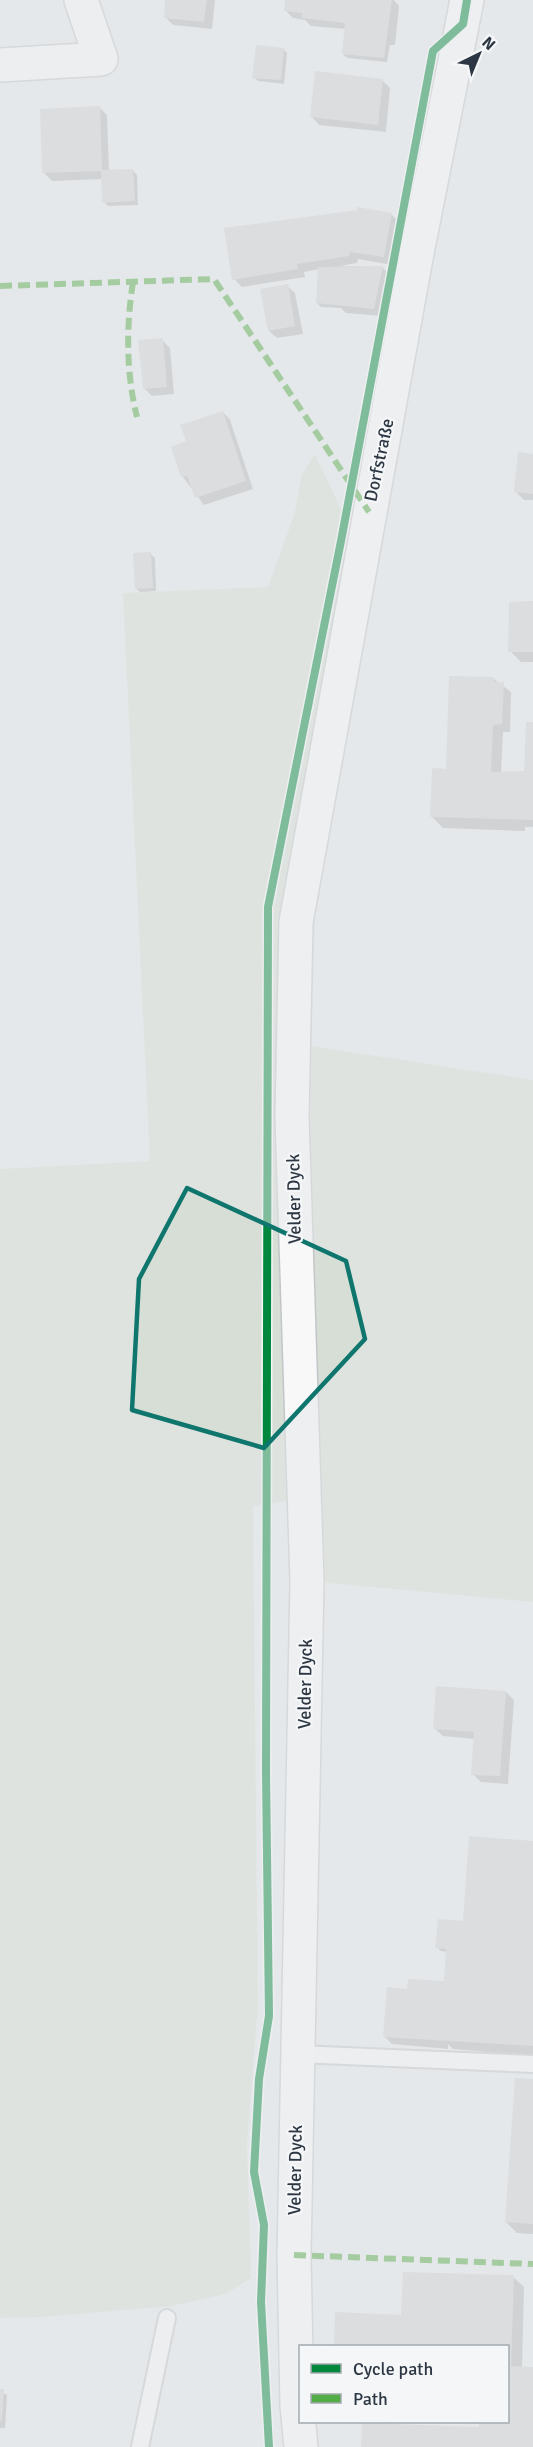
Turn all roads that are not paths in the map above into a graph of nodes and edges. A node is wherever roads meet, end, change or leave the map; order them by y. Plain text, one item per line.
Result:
1 (81, 0) edge
2 (467, 0) edge
3 (0, 66) edge
4 (296, 922) joint
5 (298, 2054) junction
6 (533, 2064) edge
7 (167, 2318) dead end
8 (140, 2447) edge
9 (301, 2447) edge

1 - 3 street
2 - 4 main road, Dorfstraße
4 - 5 main road, Velder Dyck
5 - 6 lane
5 - 9 main road, Velder Dyck
7 - 8 lane

